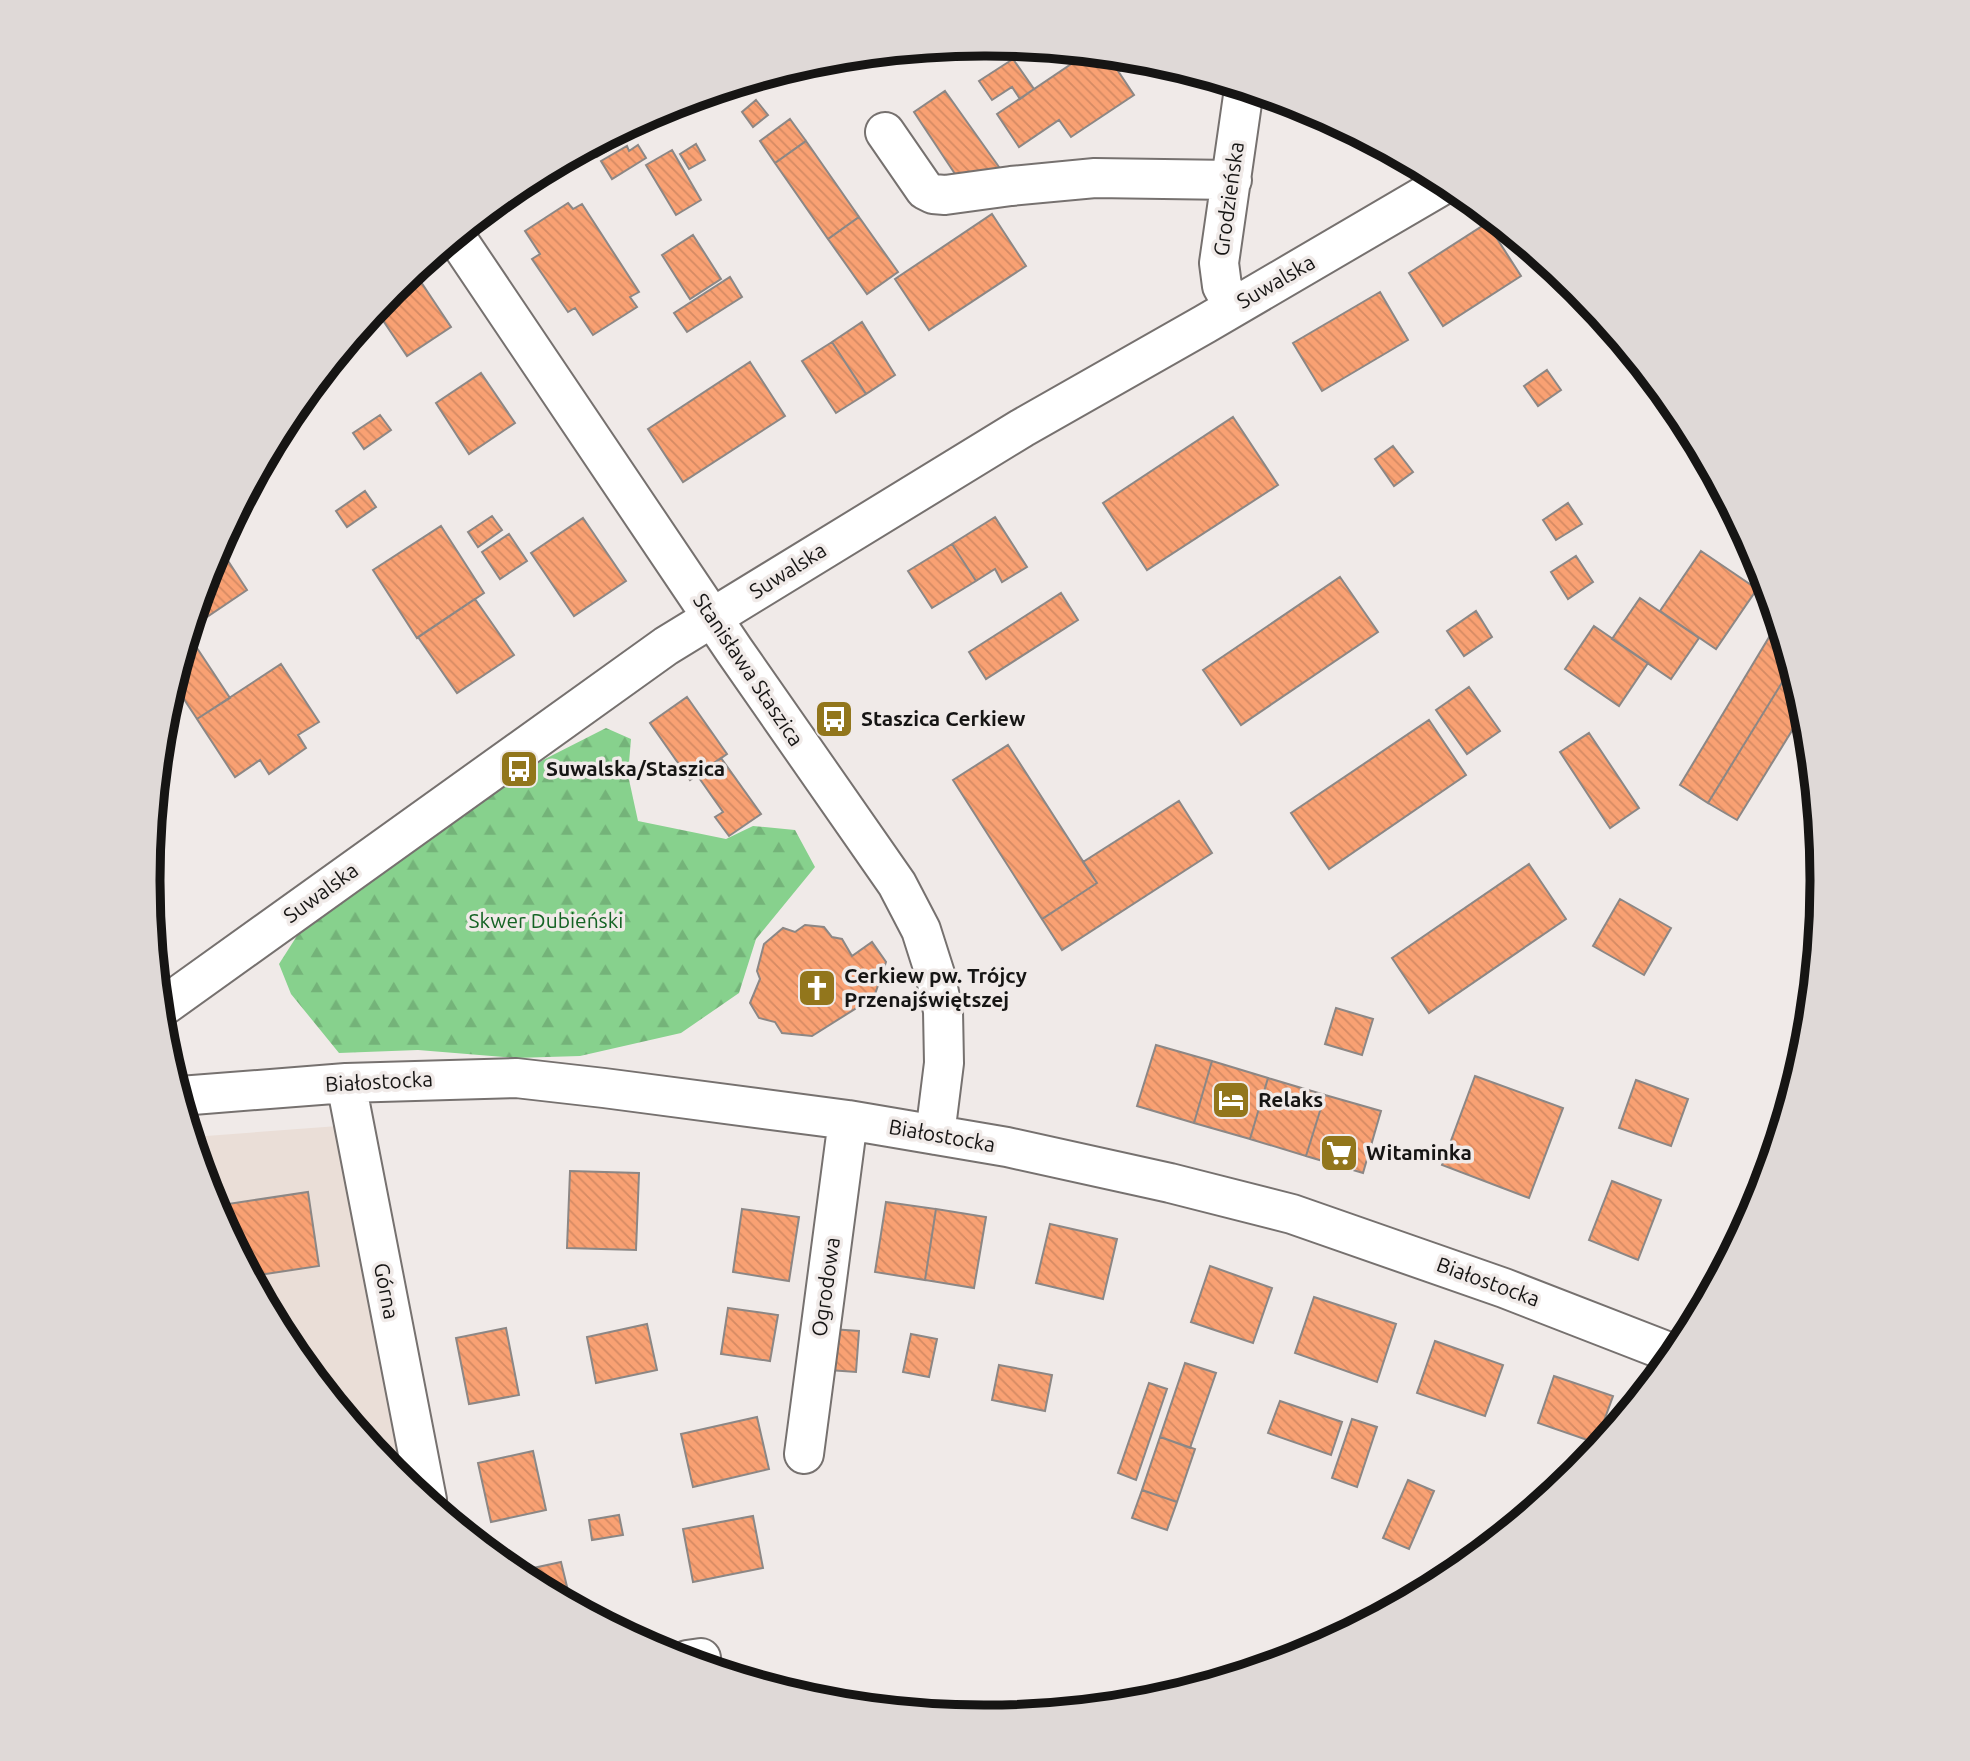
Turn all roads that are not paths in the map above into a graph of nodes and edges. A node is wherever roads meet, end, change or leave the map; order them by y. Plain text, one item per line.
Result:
1 (1243, 98) edge
2 (885, 132) dead end
3 (1232, 180) junction
4 (1435, 190) edge
5 (461, 244) edge
6 (1234, 307) junction
7 (712, 619) junction
8 (170, 1002) edge
9 (346, 1083) junction
10 (189, 1095) edge
11 (848, 1120) junction
12 (935, 1135) junction
13 (1663, 1350) edge
14 (804, 1454) dead end
15 (425, 1485) edge

1 - 3 street, Grodzieńska
2 - 3 street
3 - 6 street, Grodzieńska
4 - 6 street, Suwalska
5 - 7 street, Stanisława Staszica
6 - 7 street, Suwalska
7 - 8 street, Suwalska
7 - 12 street, Stanisława Staszica
9 - 10 street, Białostocka
9 - 11 street, Białostocka
9 - 15 street, Górna
11 - 12 street, Białostocka
11 - 14 street, Ogrodowa
12 - 13 street, Białostocka

